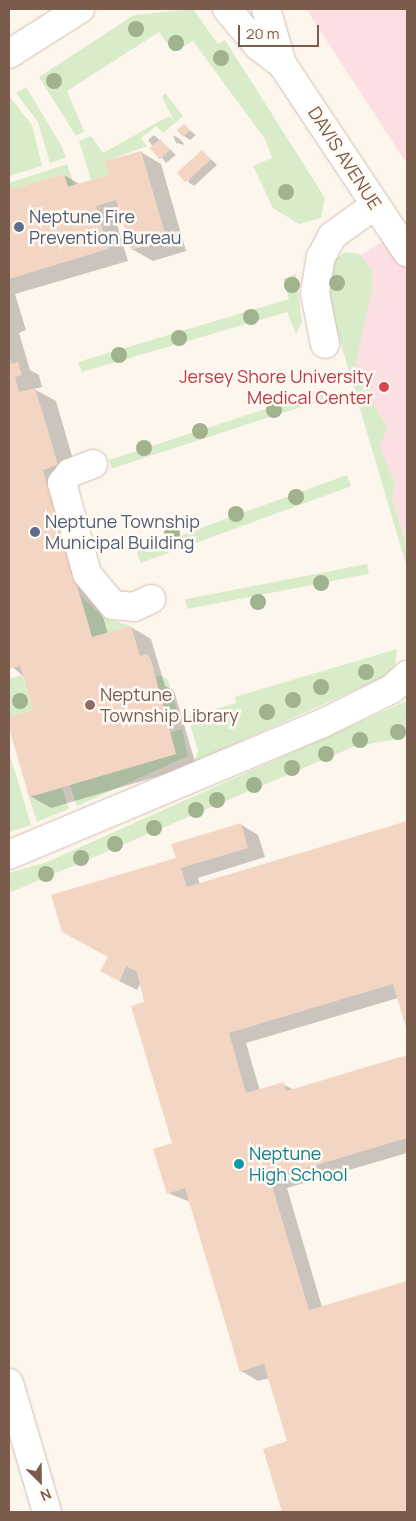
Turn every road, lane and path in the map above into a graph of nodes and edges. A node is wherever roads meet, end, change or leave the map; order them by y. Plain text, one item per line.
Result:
1 (80, 9) edge
2 (227, 9) edge
3 (266, 9) edge
4 (9, 54) edge
5 (282, 64) junction
6 (375, 205) junction
7 (407, 252) edge
8 (325, 344) dead end
9 (93, 464) dead end
10 (151, 599) dead end
11 (407, 675) edge
12 (9, 855) edge
13 (9, 1382) edge
14 (18, 1450) edge
15 (47, 1512) edge

1 - 4 street
2 - 5 street, DAVIS AVENUE
3 - 5 street, DAVIS AVENUE
5 - 6 street, DAVIS AVENUE
6 - 7 street, DAVIS AVENUE
6 - 8 street
9 - 10 street
11 - 12 street
13 - 14 street
14 - 15 street

